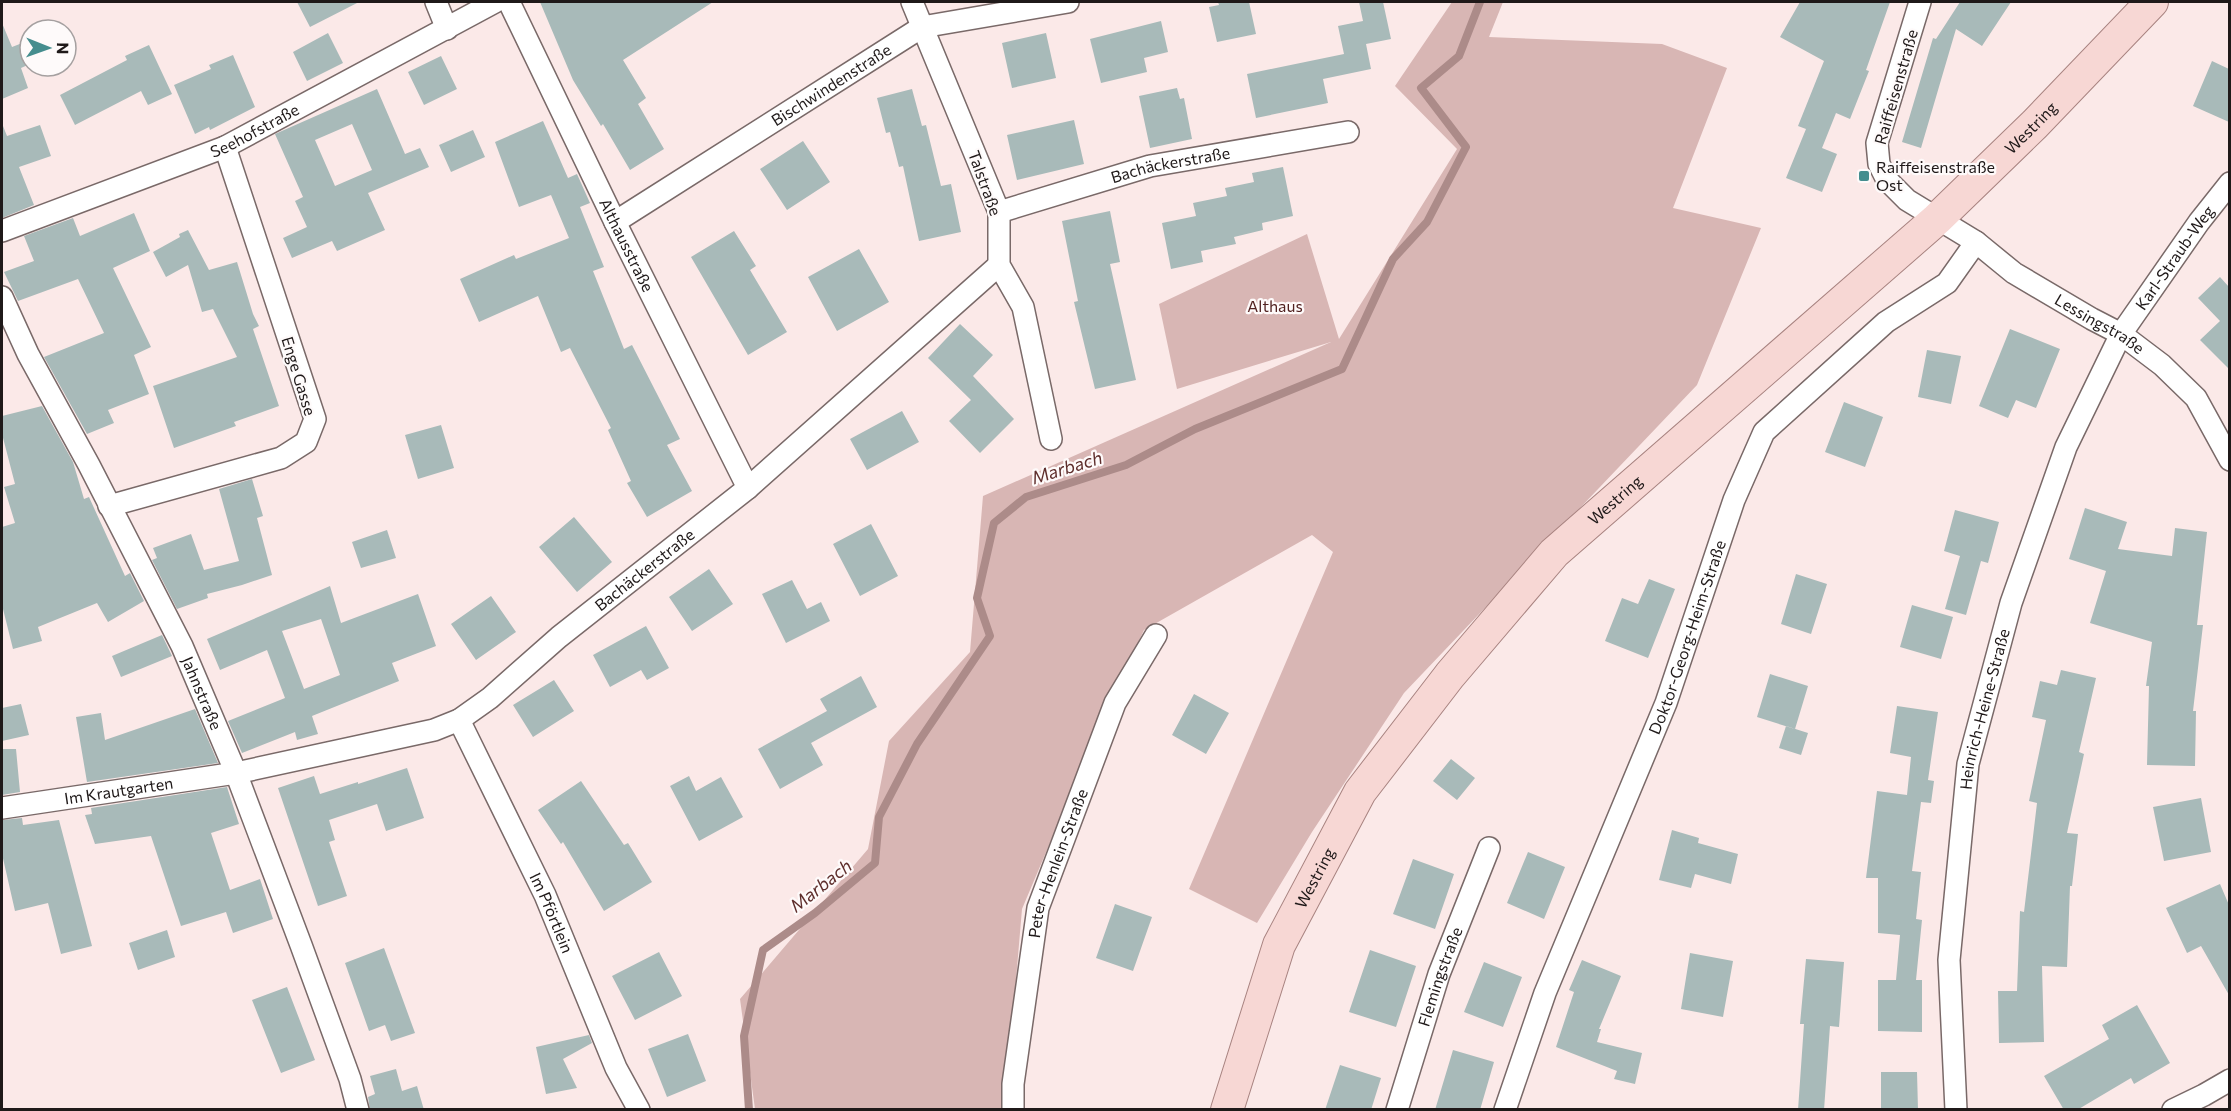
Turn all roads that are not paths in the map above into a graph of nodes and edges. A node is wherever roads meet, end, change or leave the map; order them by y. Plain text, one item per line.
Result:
1 (436, 2) edge
2 (495, 2) edge
3 (509, 2) edge
4 (912, 2) edge
5 (1068, 2) edge
6 (1920, 2) edge
7 (2152, 2) edge
8 (922, 27) junction
9 (447, 28) junction
10 (1348, 132) dead end
11 (225, 147) junction
12 (2229, 183) edge
13 (999, 212) junction
14 (1937, 219) junction
15 (615, 222) junction
16 (2, 231) edge
17 (1976, 242) junction
18 (999, 266) junction
19 (2, 297) edge
20 (2121, 334) junction
21 (1051, 439) dead end
22 (2229, 460) edge
23 (748, 488) junction
24 (109, 506) junction
25 (1156, 635) dead end
26 (459, 720) junction
27 (236, 773) junction
28 (2, 808) edge
29 (1489, 848) dead end
30 (2229, 1080) edge
31 (358, 1110) edge
32 (639, 1110) edge
33 (1013, 1110) edge
34 (1227, 1110) edge
35 (1397, 1110) edge
36 (1505, 1110) edge
37 (1956, 1110) edge
38 (2173, 1110) edge

1 - 9 street
2 - 9 street, Seehofstraße
3 - 15 street, Althausstraße
4 - 8 street, Talstraße
5 - 8 street, Bischwindenstraße
6 - 14 street, Raiffeisenstraße
7 - 14 main road, Westring
8 - 13 street, Talstraße
8 - 15 street, Bischwindenstraße
9 - 11 street, Seehofstraße
10 - 13 street, Bachäckerstraße
11 - 16 street, Seehofstraße
11 - 24 street, Enge Gasse
12 - 20 street, Karl-Straub-Weg
13 - 18 street, Talstraße
14 - 17 street, Lessingstraße
14 - 34 main road, Westring
15 - 23 street, Althausstraße
17 - 20 street, Lessingstraße
17 - 36 street, Doktor-Georg-Heim-Straße
18 - 21 street
18 - 23 street, Bachäckerstraße
19 - 24 street, Jahnstraße
20 - 22 street, Lessingstraße
20 - 37 street, Heinrich-Heine-Straße
23 - 26 street, Bachäckerstraße
24 - 27 street, Jahnstraße
25 - 33 street, Peter-Henlein-Straße
26 - 27 street, Bachäckerstraße
26 - 32 street, Im Pförtlein
27 - 28 street, Im Krautgarten
27 - 31 street, Jahnstraße
29 - 35 street, Flemingstraße
30 - 38 street

